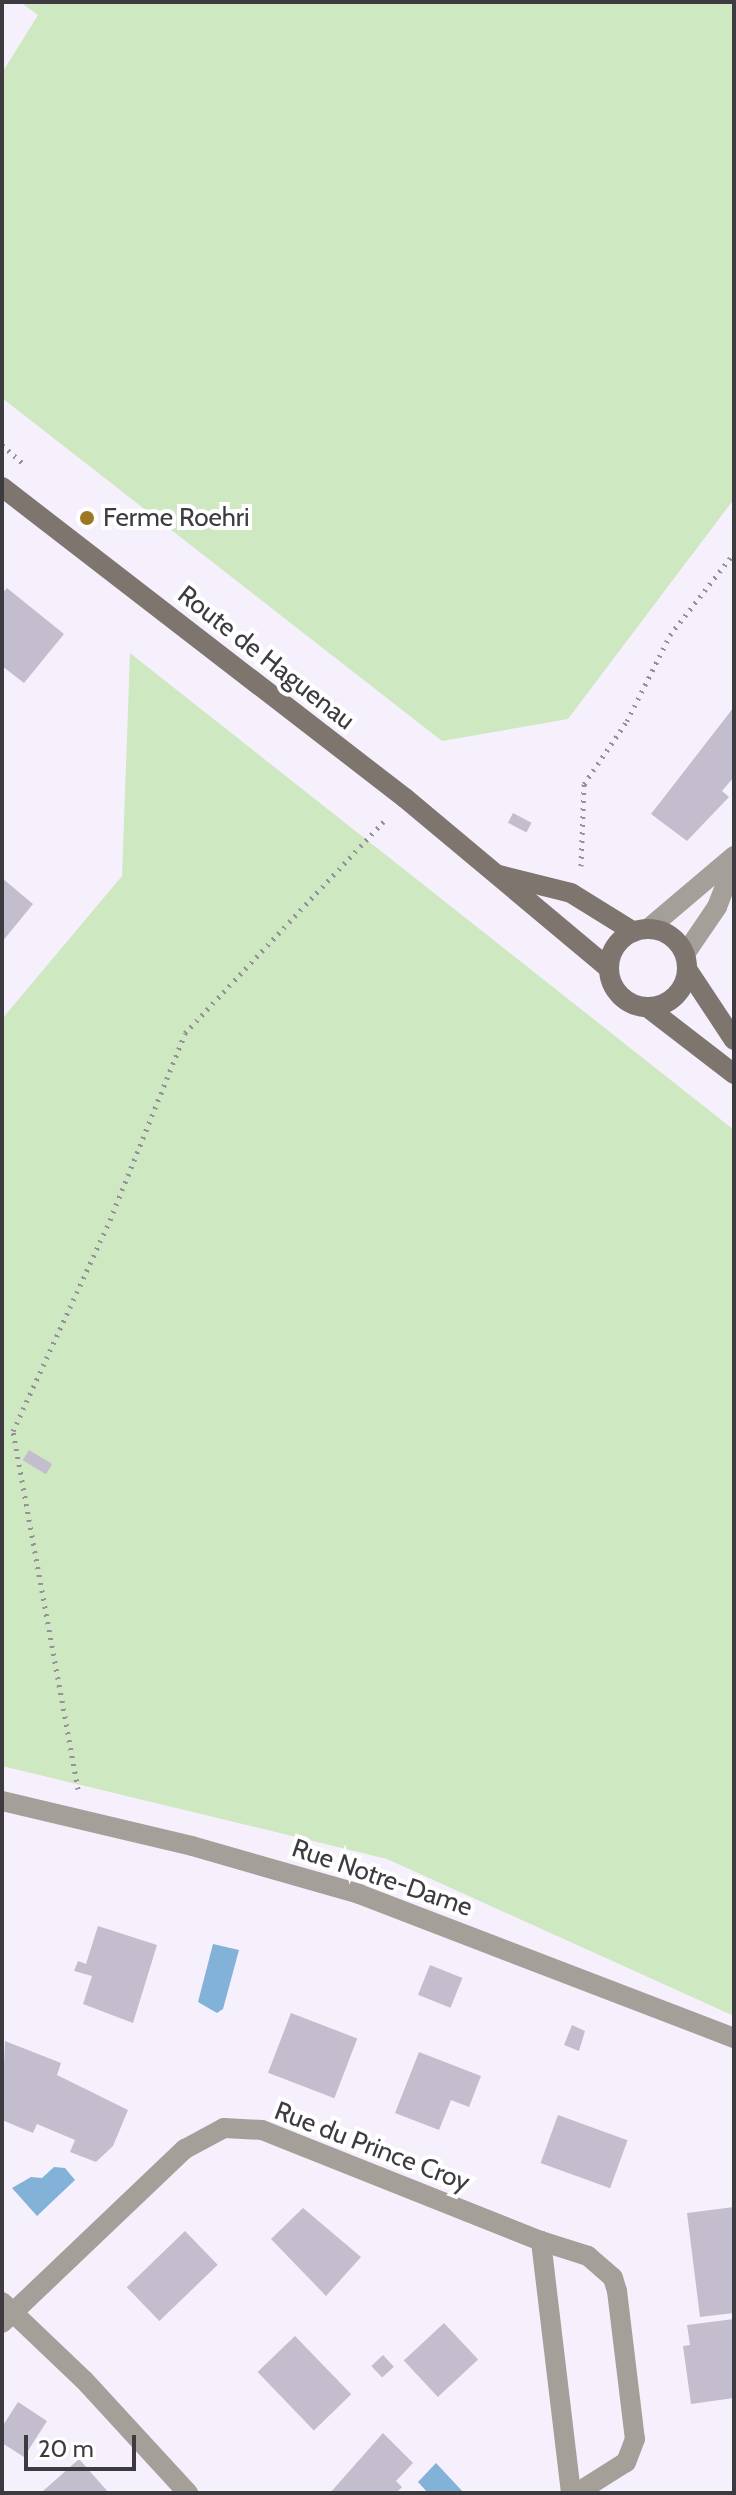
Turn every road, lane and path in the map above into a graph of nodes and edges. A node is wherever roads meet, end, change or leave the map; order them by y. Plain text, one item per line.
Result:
1 (2, 445) edge
2 (27, 466) dead end
3 (2, 487) edge
4 (734, 553) edge
5 (405, 798) junction
6 (734, 856) edge
7 (734, 863) edge
8 (494, 874) junction
9 (571, 893) junction
10 (641, 930) junction
11 (686, 962) junction
12 (608, 968) junction
13 (647, 1007) junction
14 (734, 1040) edge
15 (734, 1074) edge
16 (2, 1801) edge
17 (63, 1815) junction
18 (734, 2038) edge
19 (541, 2241) junction
20 (5, 2313) edge
21 (188, 2493) edge
22 (571, 2493) edge
23 (577, 2493) edge

1 - 2 path
3 - 5 street, Route de Haguenau
4 - 9 path
5 - 8 street, Route de Haguenau
5 - 17 path
6 - 10 street
7 - 11 street
8 - 9 street, Route de Haguenau
8 - 12 street, Route de Haguenau
9 - 10 street, Route de Haguenau
10 - 11 street
10 - 12 street
11 - 13 street
11 - 14 street
12 - 13 street
13 - 15 street
16 - 17 street, Rue Notre-Dame
17 - 18 street, Rue Notre-Dame
19 - 20 street, Rue du Prince Croy
19 - 22 street
19 - 23 street, Rue du Prince Croy
20 - 21 street

